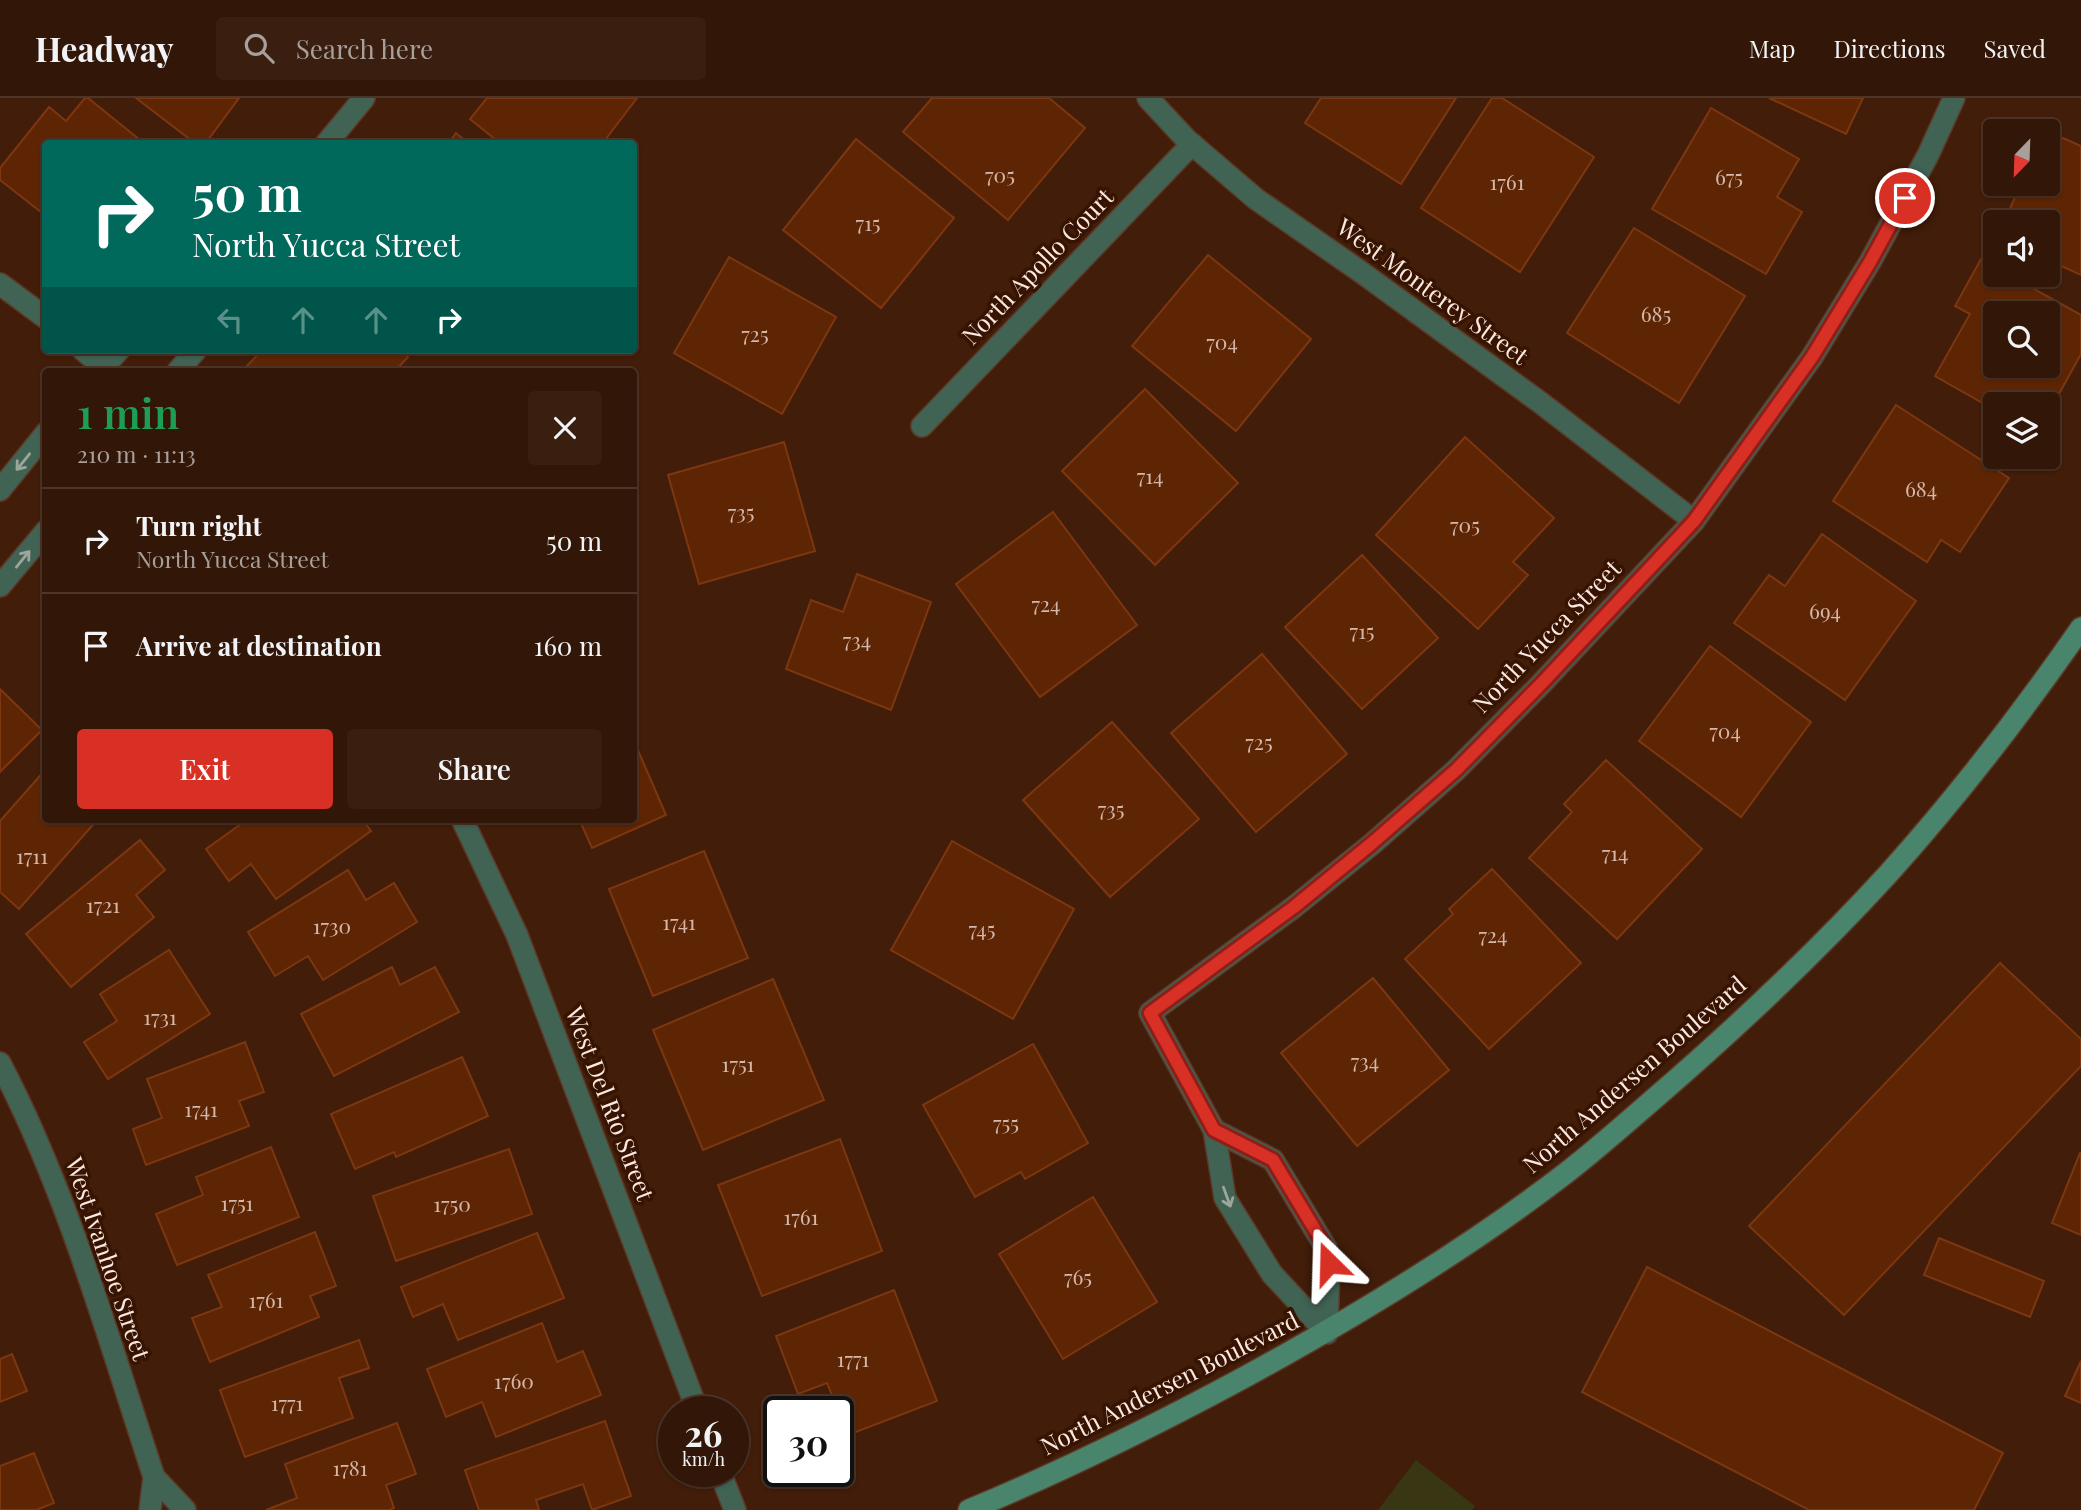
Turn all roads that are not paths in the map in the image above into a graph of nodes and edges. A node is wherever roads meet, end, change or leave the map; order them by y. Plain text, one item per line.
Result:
1 (364, 98) edge
2 (1148, 98) edge
3 (1954, 98) edge
4 (329, 140) edge
5 (1192, 144) junction
6 (0, 284) edge
7 (42, 315) edge
8 (87, 354) edge
9 (193, 354) edge
10 (102, 368) edge
11 (181, 368) edge
12 (922, 426) dead end
13 (42, 438) edge
14 (0, 490) edge
15 (1694, 521) junction
16 (42, 536) edge
17 (0, 586) edge
18 (2081, 628) edge
19 (464, 823) edge
20 (0, 1063) edge
21 (1214, 1130) junction
22 (1327, 1332) junction
23 (692, 1396) edge
24 (154, 1477) junction
25 (726, 1487) edge
26 (150, 1510) edge
27 (185, 1510) edge
28 (735, 1510) edge
29 (970, 1510) edge

1 - 4 street
2 - 5 street, West Monterey Street
3 - 15 street, North Yucca Street
5 - 12 street, North Apollo Court
5 - 15 street, West Monterey Street
6 - 7 street
8 - 10 street
9 - 11 street
13 -> 14 street
15 - 21 street, North Yucca Street
17 -> 16 street
18 - 22 street, North Andersen Boulevard
19 - 23 street, West Del Rio Street
20 - 24 street, West Ivanhoe Street
21 -> 22 street, North Yucca Street
21 - 22 street
22 - 29 street, North Andersen Boulevard
24 - 26 street, West Ivanhoe Street
24 - 27 street, West Ivanhoe Street
25 - 28 street

